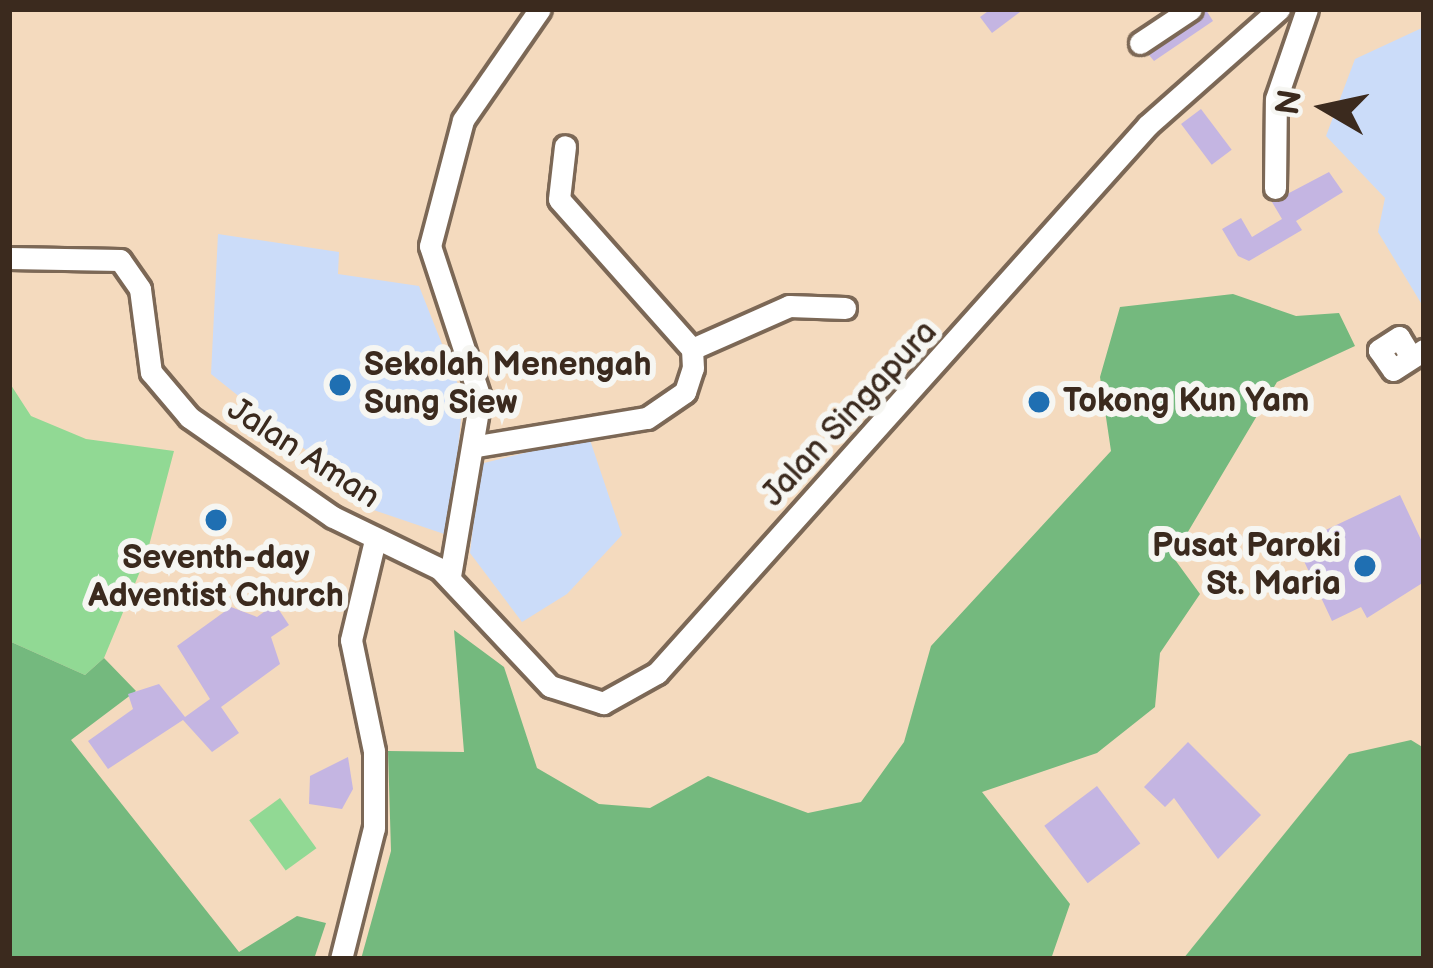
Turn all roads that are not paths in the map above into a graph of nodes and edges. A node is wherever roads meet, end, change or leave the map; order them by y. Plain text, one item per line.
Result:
1 (540, 9) edge
2 (1191, 9) edge
3 (1279, 9) edge
4 (1307, 9) edge
5 (1140, 43) dead end
6 (566, 146) dead end
7 (1275, 188) dead end
8 (9, 257) edge
9 (845, 308) dead end
10 (692, 350) junction
11 (477, 446) junction
12 (375, 540) junction
13 (450, 576) junction
14 (341, 959) edge

1 - 11 street
2 - 5 street
3 - 13 street, Jalan Singapura
4 - 7 street
6 - 10 street
8 - 12 street, Jalan Aman
9 - 10 street
10 - 11 street
11 - 13 street
12 - 13 street, Jalan Aman
12 - 14 street

